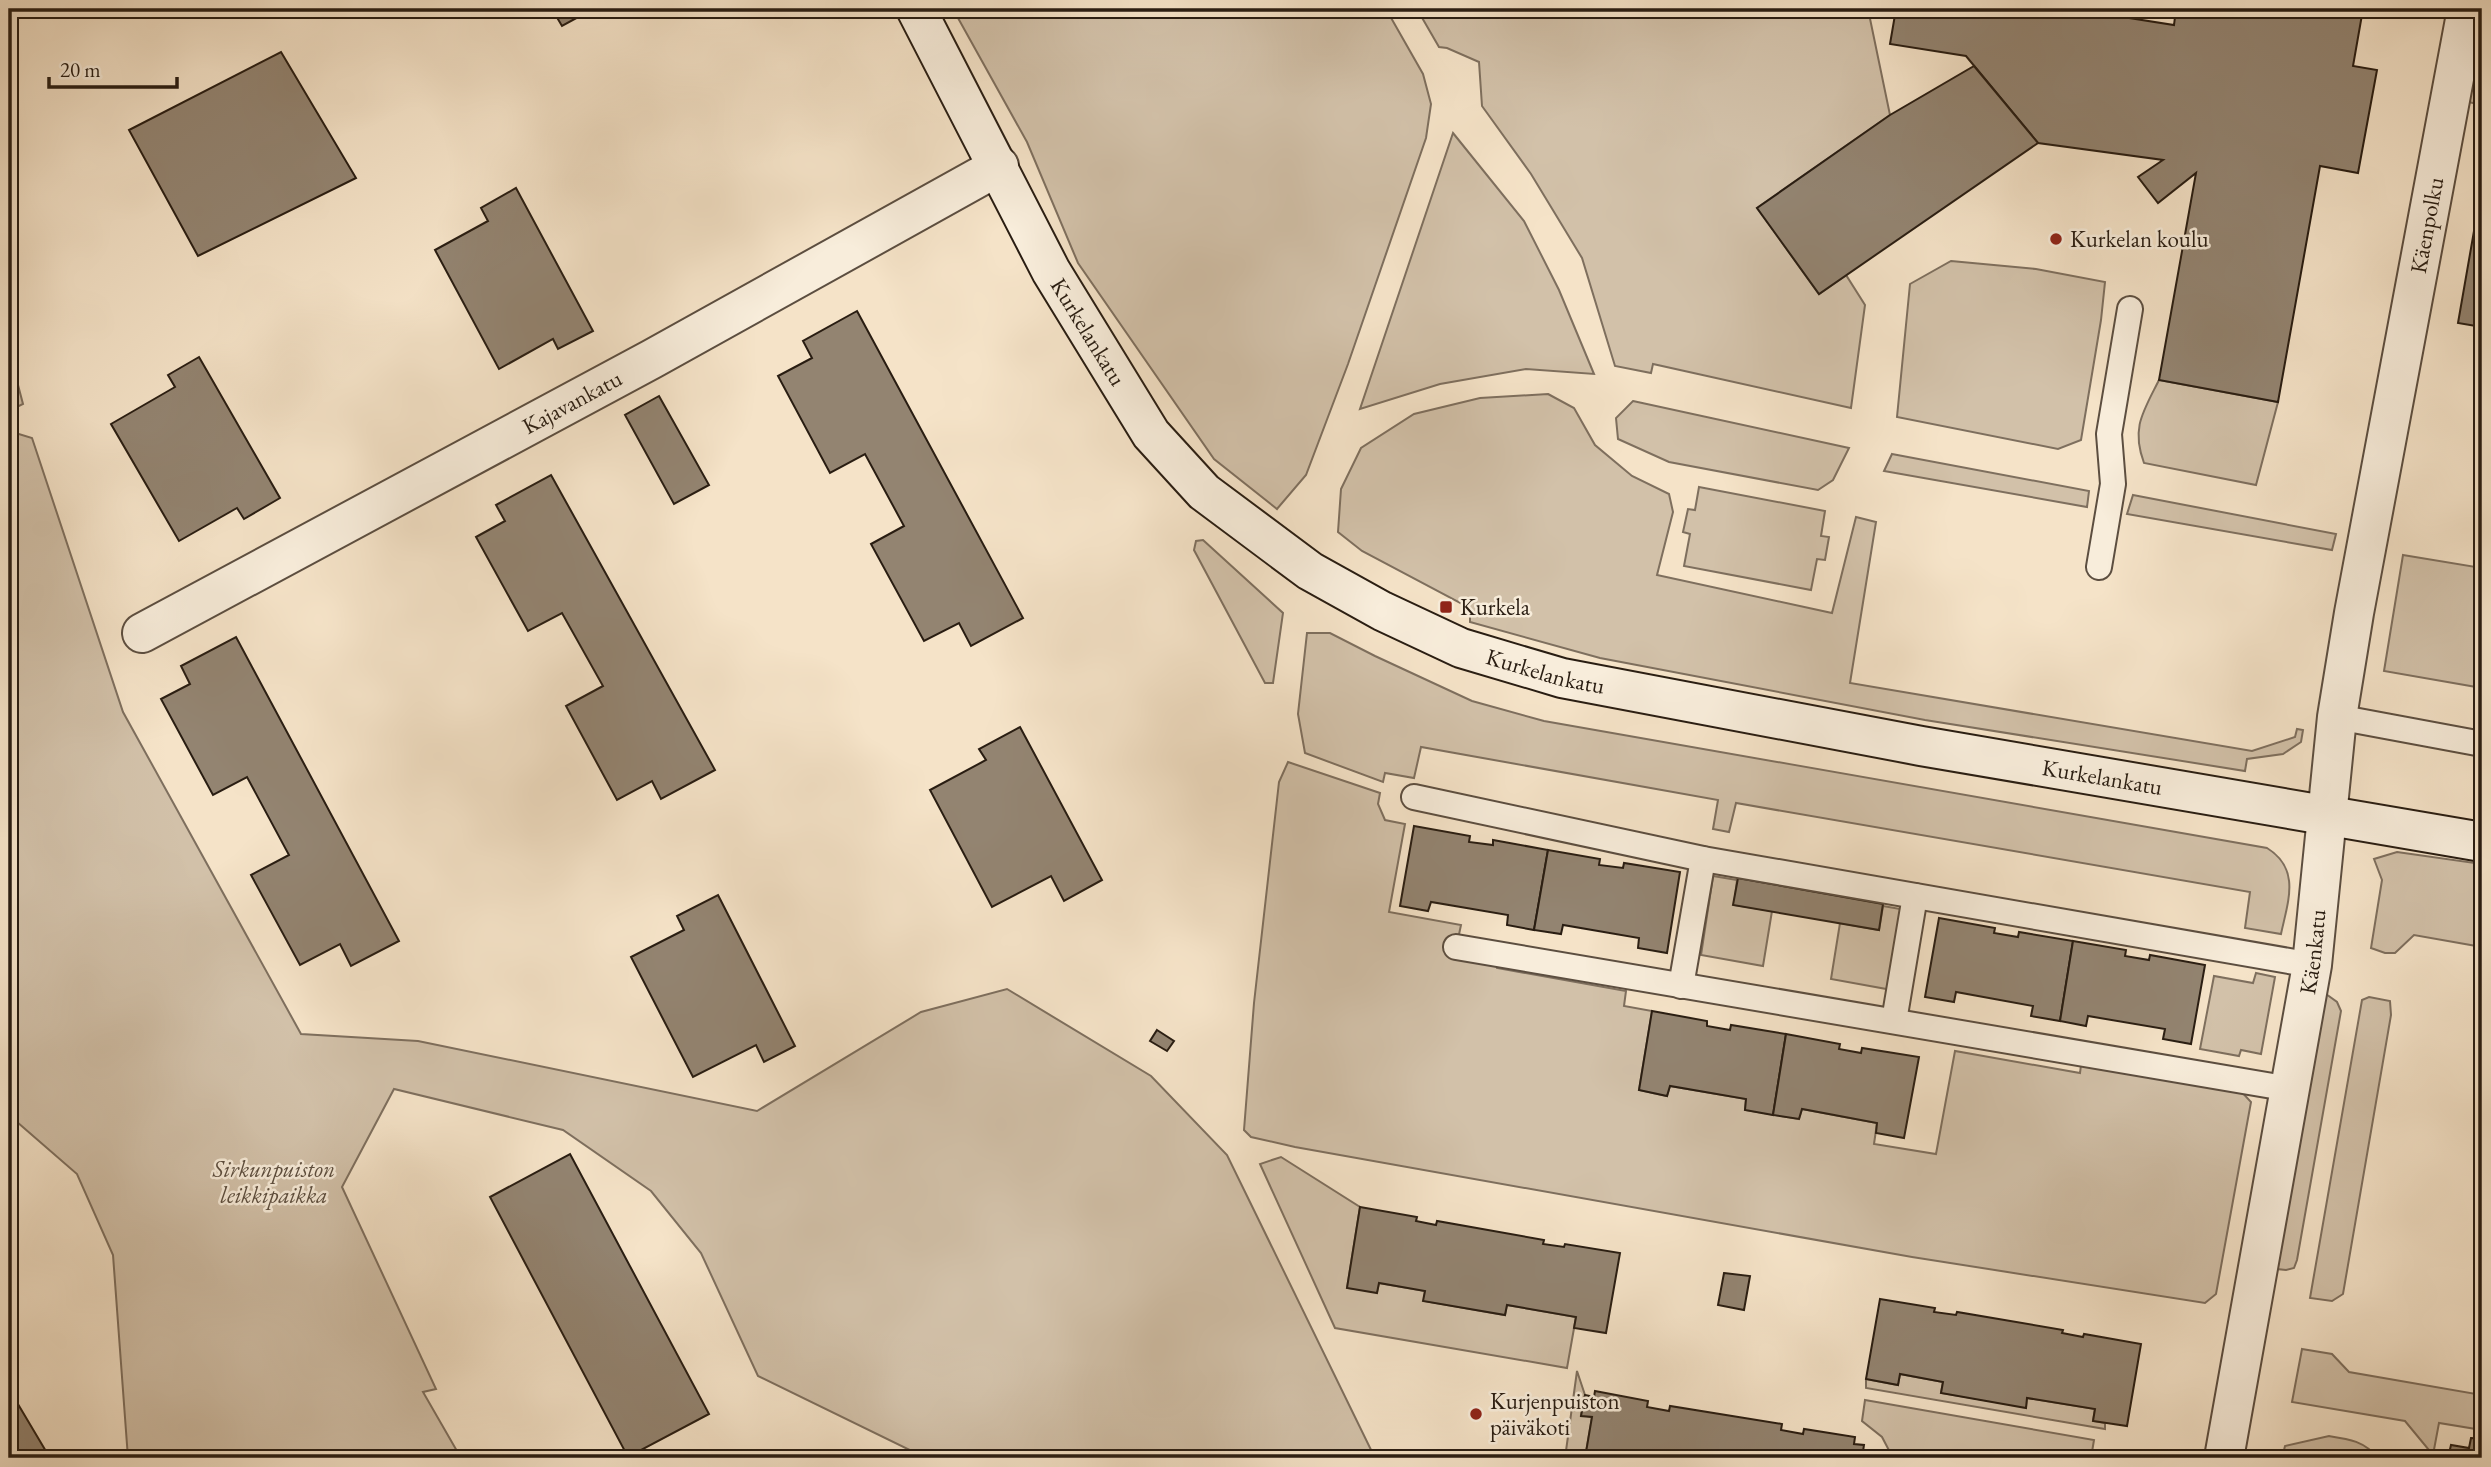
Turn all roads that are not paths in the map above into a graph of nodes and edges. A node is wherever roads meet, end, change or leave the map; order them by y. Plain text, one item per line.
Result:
1 (916, 9) edge
2 (2467, 9) edge
3 (999, 166) junction
4 (2130, 309) dead end
5 (2386, 442) joint
6 (2099, 567) dead end
7 (142, 633) dead end
8 (2337, 717) junction
9 (2482, 744) edge
10 (1414, 797) dead end
11 (2326, 814) junction
12 (2482, 842) edge
13 (1703, 859) junction
14 (1915, 896) junction
15 (1456, 947) dead end
16 (2312, 965) junction
17 (1681, 986) junction
18 (1894, 1021) junction
19 (2290, 1089) junction
20 (2224, 1458) edge

1 - 3 street, Kurkelankatu
2 - 5 street, Käenpolku
3 - 7 street, Kajavankatu
3 - 11 street, Kurkelankatu
4 - 6 lane
5 - 8 street, Käenkatu
8 - 9 lane
8 - 11 street, Käenkatu
10 - 13 lane
11 - 12 street, Kurkelankatu
11 - 16 street, Käenkatu
13 - 14 lane
13 - 17 lane
14 - 16 lane
14 - 18 lane
15 - 17 lane
16 - 19 street, Käenkatu
17 - 18 lane
18 - 19 lane
19 - 20 street, Käenkatu

